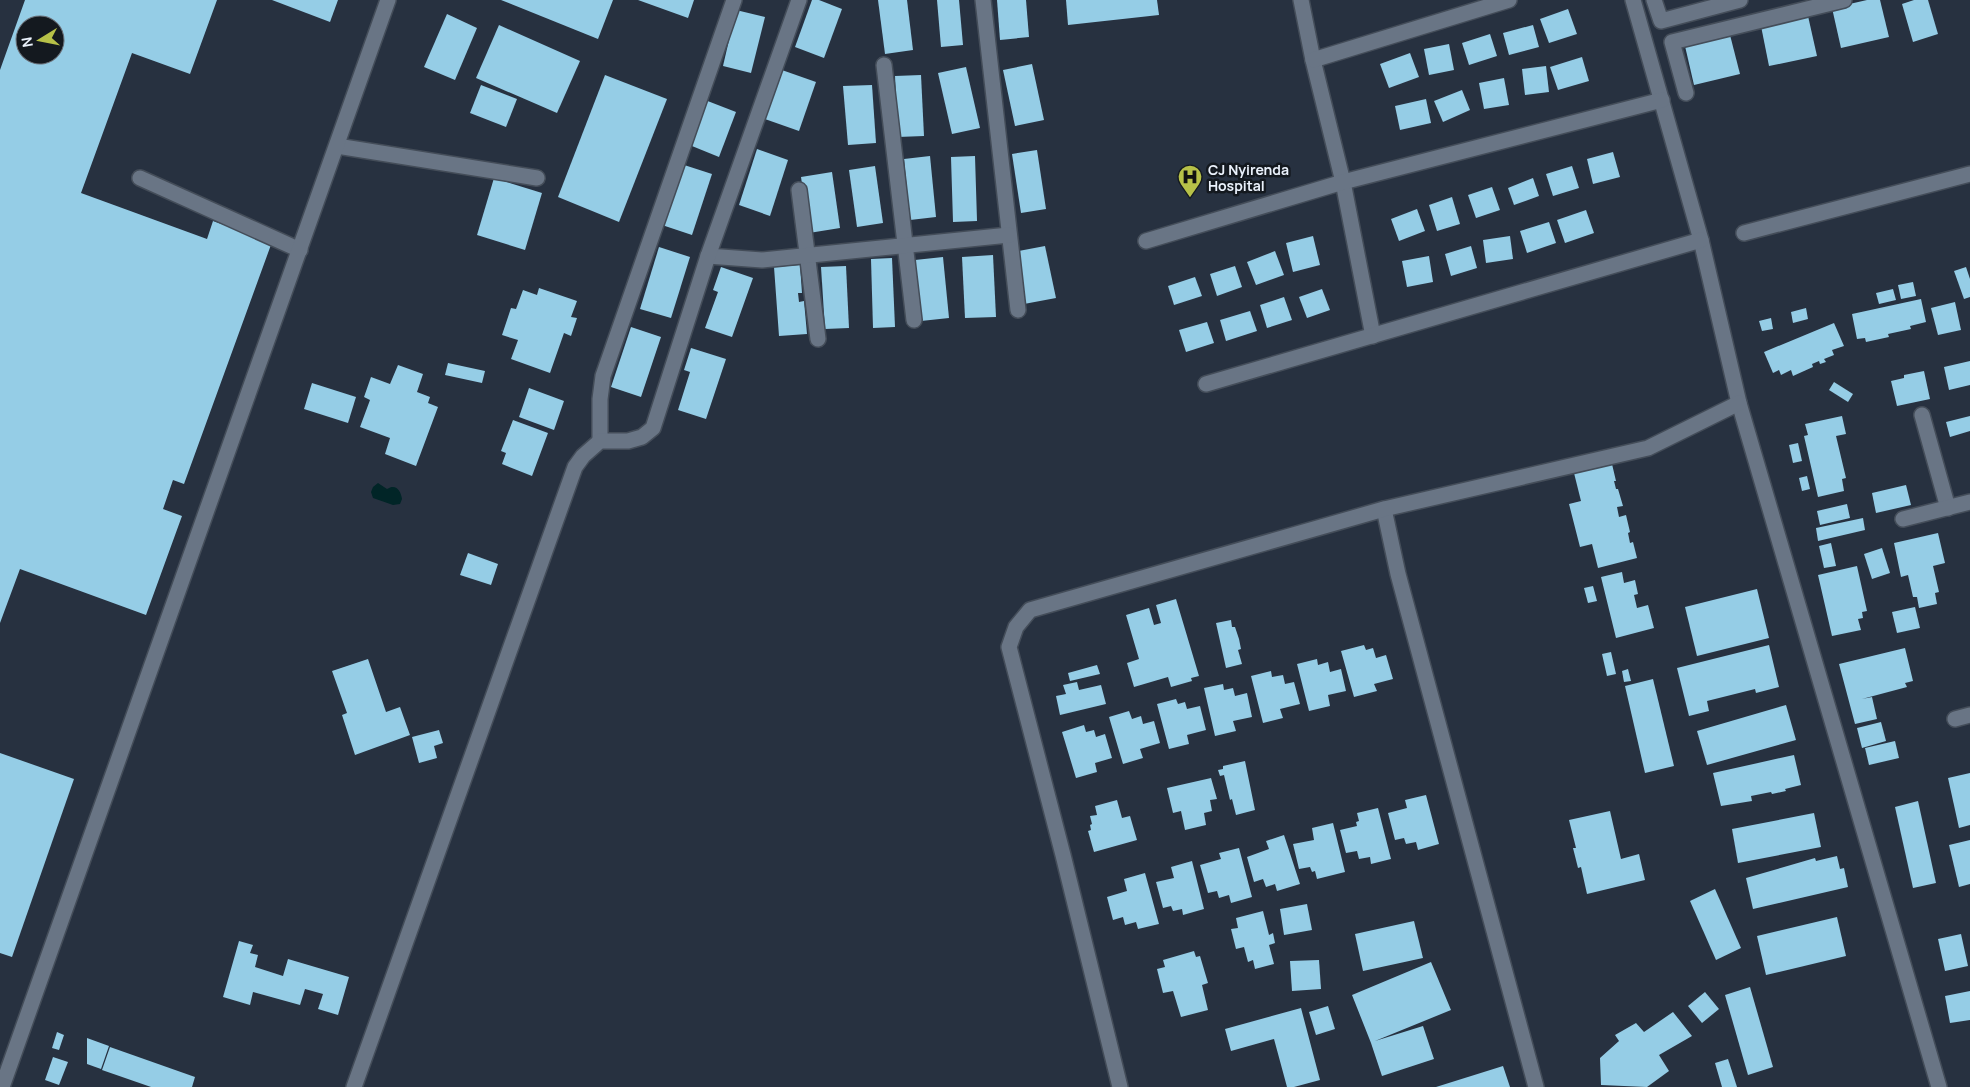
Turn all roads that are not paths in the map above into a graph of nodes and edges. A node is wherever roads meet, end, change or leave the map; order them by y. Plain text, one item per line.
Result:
1 (388, 0) edge
2 (734, 0) edge
3 (799, 0) edge
4 (983, 0) edge
5 (1301, 0) edge
6 (1509, 0) edge
7 (1633, 0) edge
8 (1654, 0) edge
9 (1740, 0) edge
10 (1844, 0) edge
11 (1313, 60) junction
12 (884, 65) dead end
13 (1686, 92) dead end
14 (1662, 100) junction
15 (337, 146) junction
16 (1970, 174) edge
17 (140, 178) dead end
18 (537, 178) dead end
19 (1343, 182) junction
20 (799, 190) dead end
21 (1744, 233) dead end
22 (1009, 235) junction
23 (1701, 240) junction
24 (1146, 241) dead end
25 (906, 246) junction
26 (300, 250) junction
27 (708, 256) junction
28 (808, 256) junction
29 (1018, 310) dead end
30 (914, 320) dead end
31 (1373, 336) junction
32 (818, 339) dead end
33 (1206, 384) dead end
34 (1739, 402) junction
35 (1922, 415) dead end
36 (600, 441) junction
37 (1970, 502) edge
38 (1948, 508) junction
39 (1384, 509) junction
40 (1903, 519) dead end
41 (1970, 715) edge
42 (1955, 719) dead end
43 (2, 1087) edge
44 (354, 1087) edge
45 (1120, 1087) edge
46 (1536, 1087) edge
47 (1939, 1087) edge

1 - 15 street
2 - 36 street
3 - 27 street
4 - 22 street
5 - 11 street
6 - 11 street
7 - 14 street
8 - 9 street
10 - 13 street
11 - 19 street
12 - 25 street
14 - 19 street
14 - 23 street
15 - 18 street
15 - 26 street
16 - 21 street
17 - 26 street
19 - 24 street
19 - 31 street
20 - 28 street
22 - 25 street
22 - 29 street
23 - 31 street
23 - 34 street
25 - 28 street
25 - 30 street
26 - 43 street
27 - 28 street
27 - 36 street
28 - 32 street
31 - 33 street
34 - 39 street
34 - 47 street
35 - 38 street
36 - 44 street
37 - 38 street
38 - 40 street
39 - 45 street
39 - 46 street
41 - 42 street

